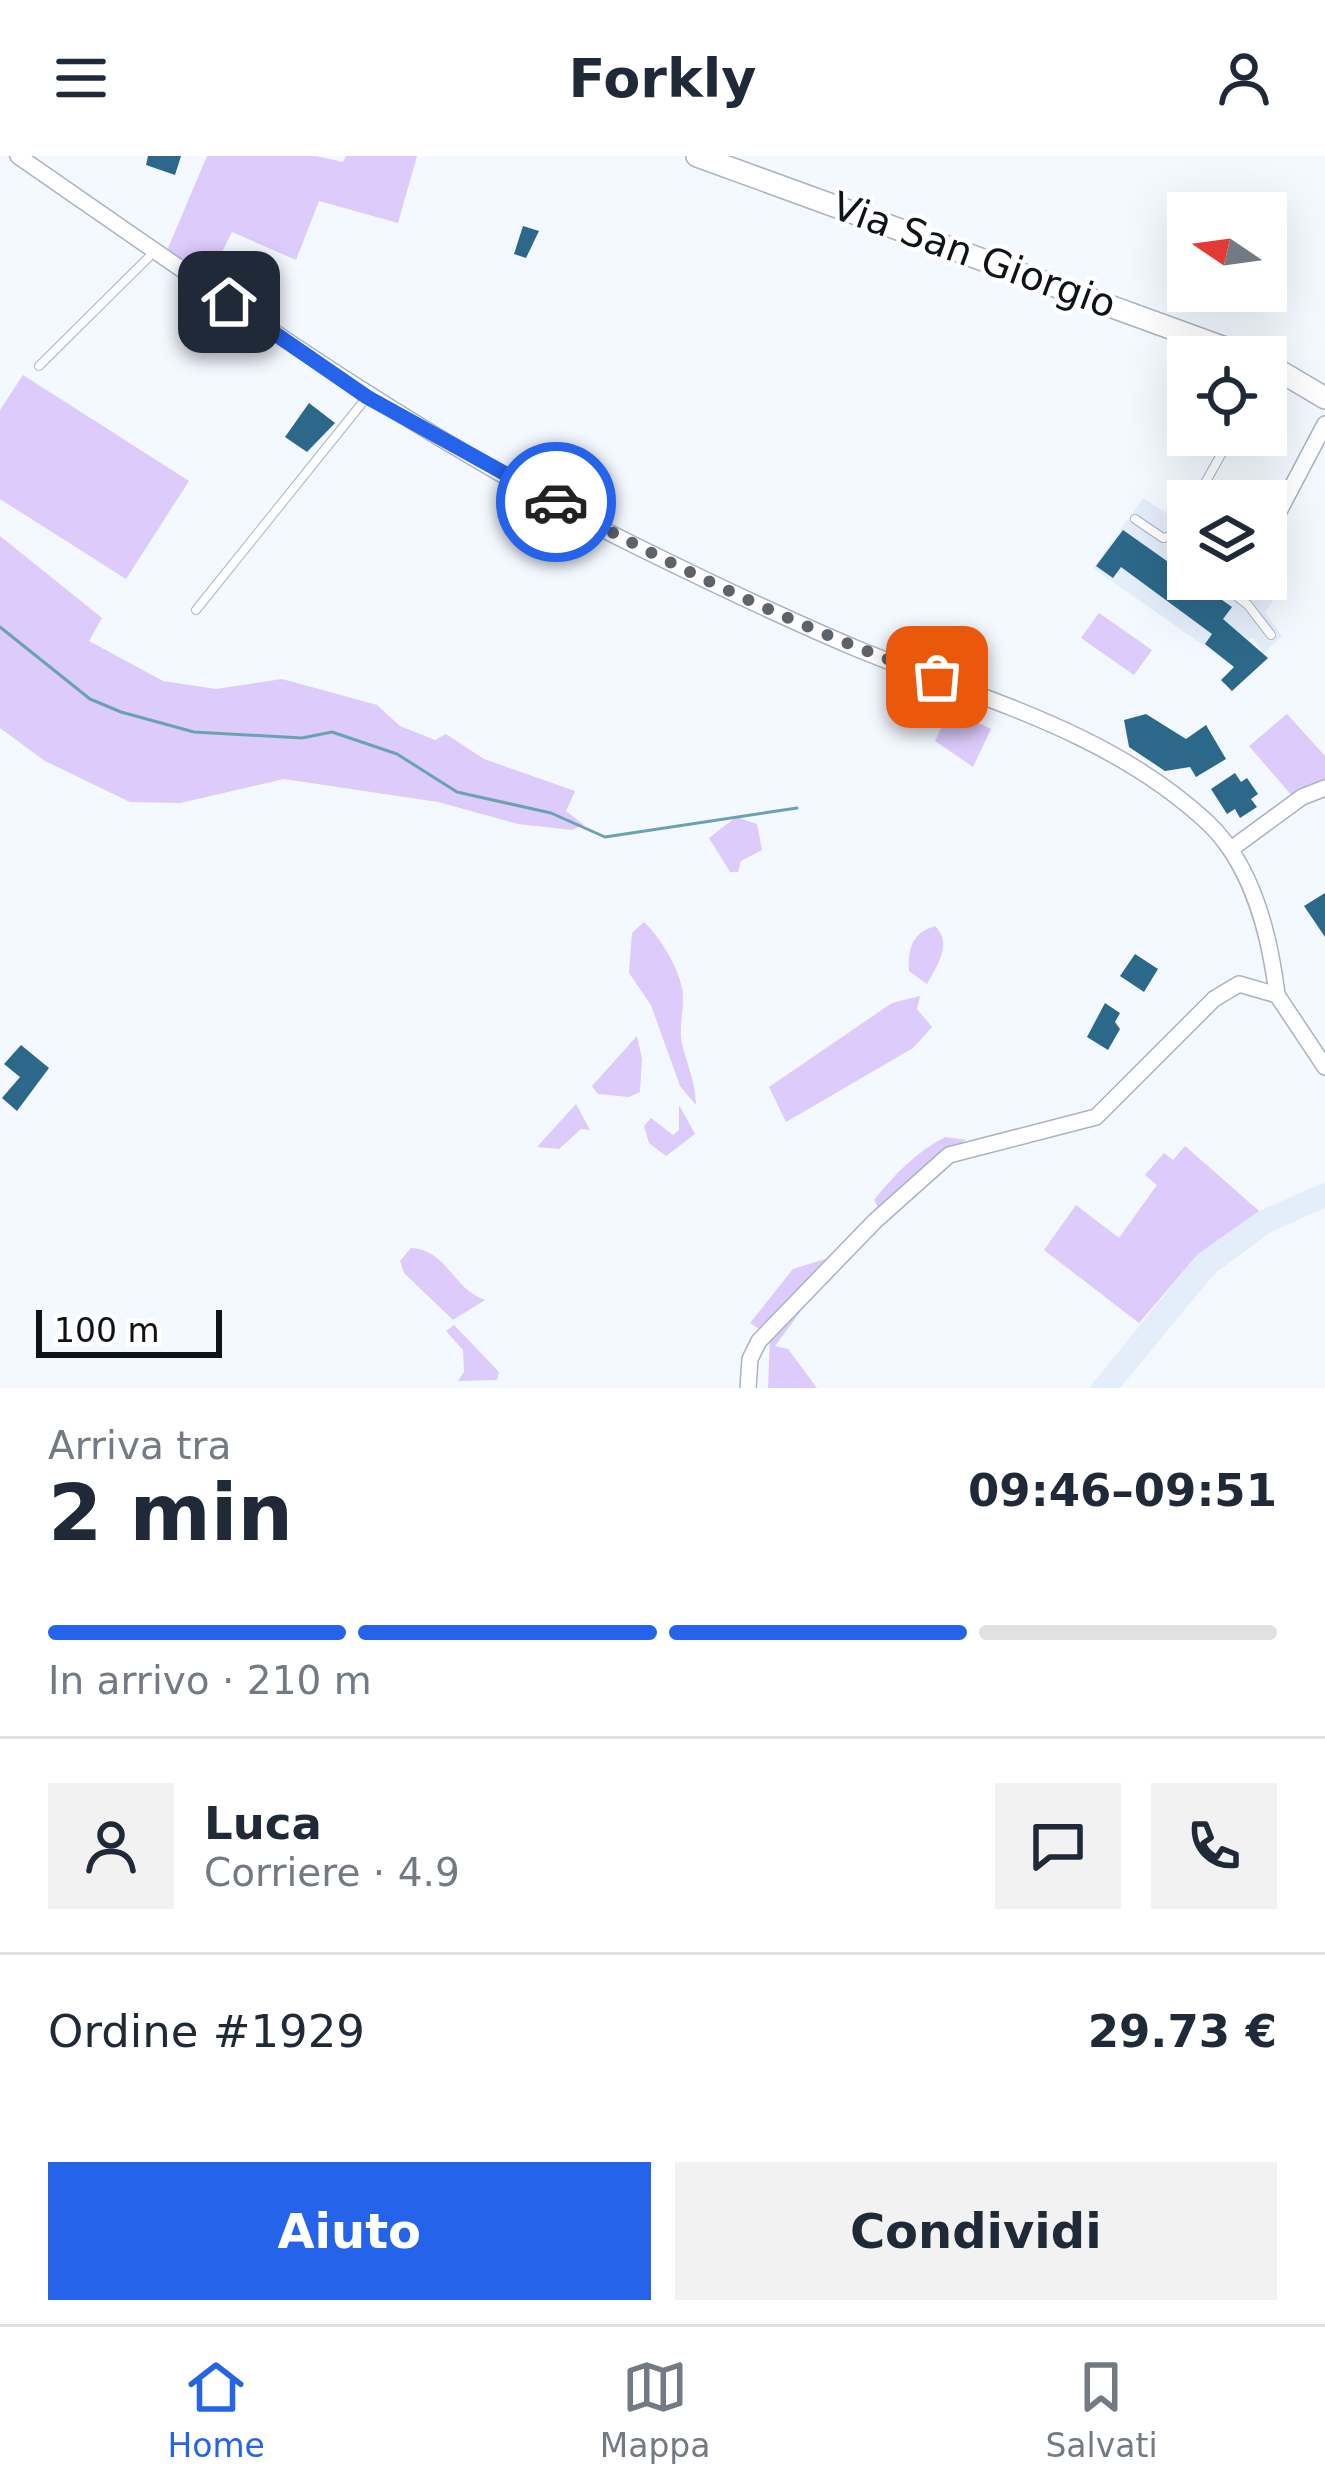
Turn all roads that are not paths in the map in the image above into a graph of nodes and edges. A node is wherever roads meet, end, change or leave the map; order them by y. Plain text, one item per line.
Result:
1 (18, 156) edge
2 (697, 156) edge
3 (155, 251) junction
4 (1184, 336) edge
5 (39, 365) dead end
6 (1287, 378) edge
7 (367, 397) junction
8 (1325, 398) edge
9 (1325, 424) edge
10 (1287, 496) edge
11 (1135, 519) dead end
12 (1167, 537) edge
13 (1242, 600) edge
14 (196, 610) dead end
15 (1271, 635) dead end
16 (1325, 788) edge
17 (1231, 849) junction
18 (1276, 995) junction
19 (1325, 1067) edge
20 (748, 1388) edge

1 - 3 street
2 - 4 street, Via San Giorgio
3 - 5 lane
3 - 7 street
6 - 8 street, Via San Giorgio
7 - 14 lane
7 - 17 street
9 - 10 street
11 - 12 lane
13 - 15 lane
16 - 17 street
17 - 18 street
18 - 19 street
18 - 20 street

